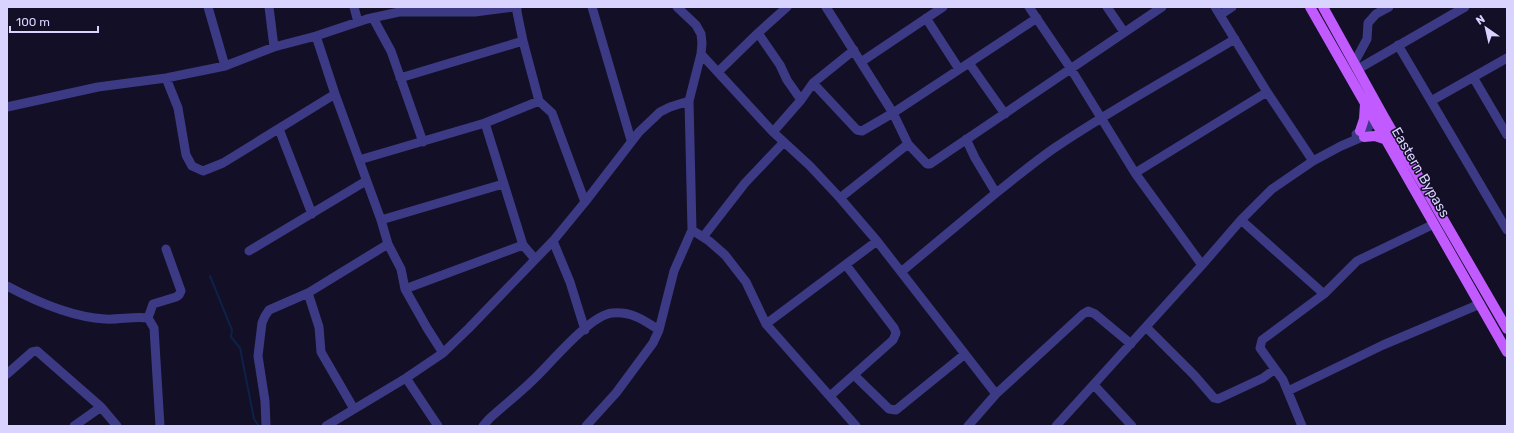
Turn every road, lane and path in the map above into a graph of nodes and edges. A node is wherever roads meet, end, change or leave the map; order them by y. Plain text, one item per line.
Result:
1 (208, 7) edge
2 (268, 7) edge
3 (354, 7) edge
4 (516, 7) edge
5 (592, 7) edge
6 (677, 7) edge
7 (786, 7) edge
8 (827, 7) edge
9 (943, 7) edge
10 (1029, 7) edge
11 (1107, 7) edge
12 (1162, 7) edge
13 (1215, 7) edge
14 (1232, 7) edge
15 (1310, 7) edge
16 (1323, 7) edge
17 (1375, 7) edge
18 (1389, 7) edge
19 (1466, 7) edge
20 (398, 9) edge
21 (1220, 15) junction
22 (373, 18) junction
23 (926, 18) junction
24 (1037, 18) junction
25 (1371, 18) junction
26 (358, 22) junction
27 (1124, 32) junction
28 (758, 33) junction
29 (316, 36) junction
30 (1236, 39) junction
31 (523, 41) junction
32 (1398, 46) junction
33 (274, 47) junction
34 (854, 50) junction
35 (701, 54) junction
36 (1507, 58) edge
37 (861, 62) junction
38 (969, 62) junction
39 (225, 66) junction
40 (1356, 66) junction
41 (959, 69) junction
42 (1071, 69) junction
43 (719, 71) junction
44 (1473, 77) junction
45 (166, 78) junction
46 (400, 78) junction
47 (814, 83) junction
48 (1267, 92) junction
49 (335, 94) junction
50 (801, 100) junction
51 (539, 101) junction
52 (689, 101) junction
53 (1431, 101) junction
54 (1364, 104) junction
55 (7, 107) edge
56 (893, 114) junction
57 (1005, 114) junction
58 (1101, 118) junction
59 (485, 123) junction
60 (1382, 123) junction
61 (279, 129) junction
62 (773, 132) junction
63 (1362, 134) junction
64 (1507, 135) edge
65 (966, 139) junction
66 (631, 140) junction
67 (1386, 140) junction
68 (423, 142) junction
69 (784, 142) junction
70 (908, 144) junction
71 (359, 160) junction
72 (1313, 161) junction
73 (1135, 173) junction
74 (366, 182) junction
75 (503, 184) junction
76 (996, 193) junction
77 (840, 198) junction
78 (585, 202) junction
79 (312, 214) junction
80 (381, 220) junction
81 (1241, 220) junction
82 (1434, 224) junction
83 (692, 230) junction
84 (1507, 230) edge
85 (703, 237) junction
86 (553, 241) junction
87 (877, 241) junction
88 (388, 244) junction
89 (523, 245) junction
90 (166, 249) dead end
91 (248, 251) dead end
92 (535, 259) junction
93 (846, 265) junction
94 (1202, 265) junction
95 (902, 272) junction
96 (7, 286) edge
97 (405, 288) junction
98 (308, 293) junction
99 (1324, 294) junction
100 (1480, 304) junction
101 (148, 318) junction
102 (766, 324) junction
103 (1146, 327) junction
104 (1507, 329) edge
105 (585, 330) junction
106 (659, 330) junction
107 (1131, 344) junction
108 (1507, 352) edge
109 (443, 353) junction
110 (965, 354) junction
111 (1275, 369) junction
112 (7, 374) edge
113 (854, 376) junction
114 (406, 378) junction
115 (1094, 385) junction
116 (1288, 391) junction
117 (996, 394) junction
118 (830, 396) junction
119 (101, 407) junction
120 (354, 409) junction
121 (331, 425) edge
122 (74, 426) edge
123 (117, 426) edge
124 (160, 426) edge
125 (266, 426) edge
126 (438, 426) edge
127 (483, 426) edge
128 (586, 426) edge
129 (856, 426) edge
130 (968, 426) edge
131 (1056, 426) edge
132 (1132, 426) edge
133 (1302, 426) edge

1 - 39 street
2 - 33 street
3 - 26 street
4 - 20 street
4 - 31 street
5 - 66 street
6 - 35 street
7 - 28 street
8 - 34 street
9 - 23 street
10 - 24 street
11 - 27 street
12 - 27 street
13 - 21 street
14 - 21 street
15 - 54 main road, Eastern Bypass
16 - 40 main road, Eastern Bypass
17 - 25 street
18 - 25 street
19 - 32 street
20 - 22 street
21 - 30 street
22 - 26 street
22 - 46 street
23 - 37 street
23 - 41 street
24 - 38 street
24 - 42 street
25 - 40 street
26 - 29 street
27 - 42 street
28 - 43 street
28 - 50 street
29 - 33 street
29 - 49 street
30 - 48 street
30 - 58 street
31 - 46 street
31 - 51 street
32 - 40 street
32 - 53 street
33 - 39 street
34 - 37 street
34 - 47 street
35 - 43 street
35 - 52 street
36 - 44 street
37 - 56 street
38 - 41 street
38 - 57 street
39 - 45 street
40 - 60 main road, Eastern Bypass
41 - 56 street
42 - 57 street
42 - 58 street
43 - 62 street
44 - 53 street
44 - 64 street
45 - 55 street
45 - 61 street
46 - 68 street
47 - 50 street
47 - 56 street
48 - 72 street
48 - 73 street
49 - 61 street
49 - 71 street
50 - 62 street
51 - 59 street
51 - 78 street
52 - 66 street
52 - 83 street
53 - 84 street
54 - 60 main road, Eastern Bypass
54 - 63 main road
56 - 70 street
57 - 65 street
58 - 73 street
58 - 76 street
59 - 68 street
59 - 75 street
60 - 63 street
60 - 67 main road, Eastern Bypass
60 - 104 main road, Eastern Bypass
61 - 79 street
62 - 69 street
63 - 67 main road
63 - 72 street
65 - 70 street
65 - 76 street
66 - 78 street
67 - 82 main road, Eastern Bypass
68 - 71 street
69 - 77 street
69 - 85 street
70 - 77 street
71 - 74 street
72 - 81 street
73 - 94 street
74 - 79 street
74 - 80 street
75 - 80 street
75 - 89 street
76 - 95 street
77 - 87 street
78 - 86 street
79 - 91 street
80 - 88 street
81 - 94 street
81 - 99 street
82 - 99 street
82 - 100 main road, Eastern Bypass
83 - 85 street
83 - 106 street
85 - 102 street
86 - 92 street
86 - 105 street
87 - 93 street
87 - 95 street
88 - 97 street
88 - 98 street
89 - 92 street
89 - 97 street
90 - 101 street
92 - 109 street
93 - 102 street
93 - 113 street
94 - 103 street
95 - 110 street
96 - 101 street
97 - 109 street
98 - 120 street
98 - 125 street
99 - 111 street
100 - 108 main road, Eastern Bypass
100 - 116 street
101 - 124 street
102 - 118 street
103 - 107 street
103 - 111 street
105 - 106 street
105 - 127 street
106 - 128 street
107 - 115 street
107 - 117 street
109 - 114 street
110 - 113 street
110 - 117 street
111 - 116 street
112 - 119 street
113 - 118 street
114 - 120 street
114 - 126 street
115 - 131 street
115 - 132 street
116 - 133 street
117 - 130 street
118 - 129 street
119 - 122 street
119 - 123 street
120 - 121 street

